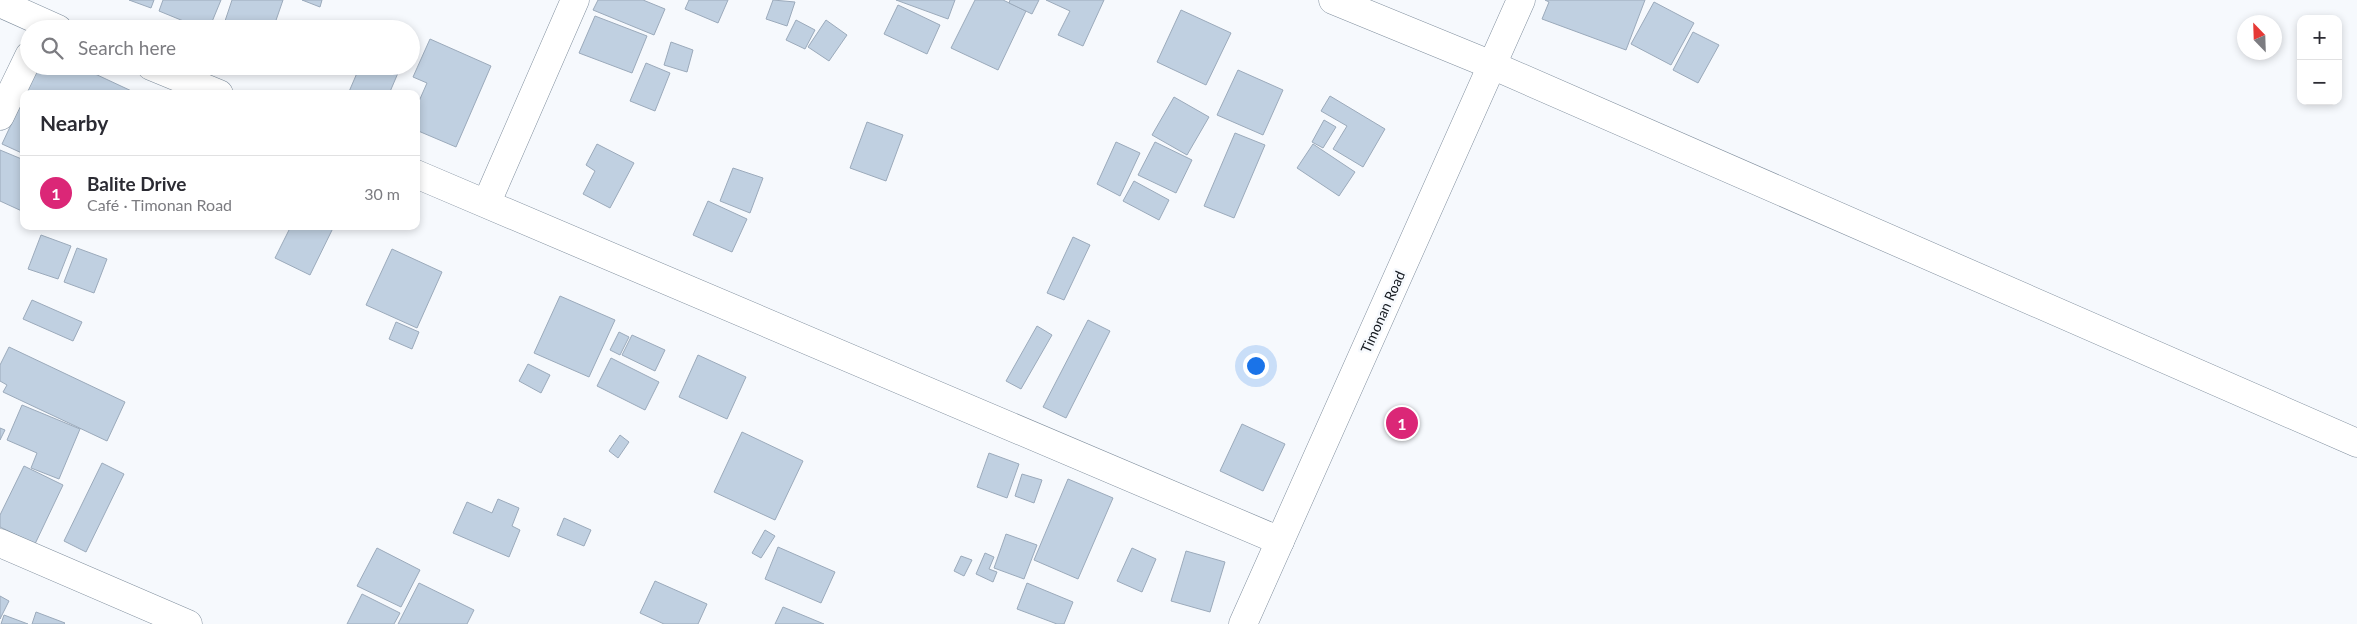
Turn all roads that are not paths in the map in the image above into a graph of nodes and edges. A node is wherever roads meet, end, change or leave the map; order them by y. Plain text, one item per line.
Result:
1 (575, 0) edge
2 (1333, 0) edge
3 (1522, 0) edge
4 (0, 3) edge
5 (34, 20) edge
6 (1494, 66) junction
7 (20, 75) edge
8 (173, 75) edge
9 (209, 90) edge
10 (0, 116) edge
11 (420, 176) edge
12 (486, 202) junction
13 (2357, 443) edge
14 (1280, 541) junction
15 (0, 543) edge
16 (188, 624) edge
17 (1243, 624) edge

1 - 12 street
2 - 6 street
3 - 6 street, Timonan Road
4 - 5 street
6 - 13 street
6 - 14 street, Timonan Road
7 - 10 street
8 - 9 street
11 - 12 street
12 - 14 street
14 - 17 street, Timonan Road
15 - 16 street

